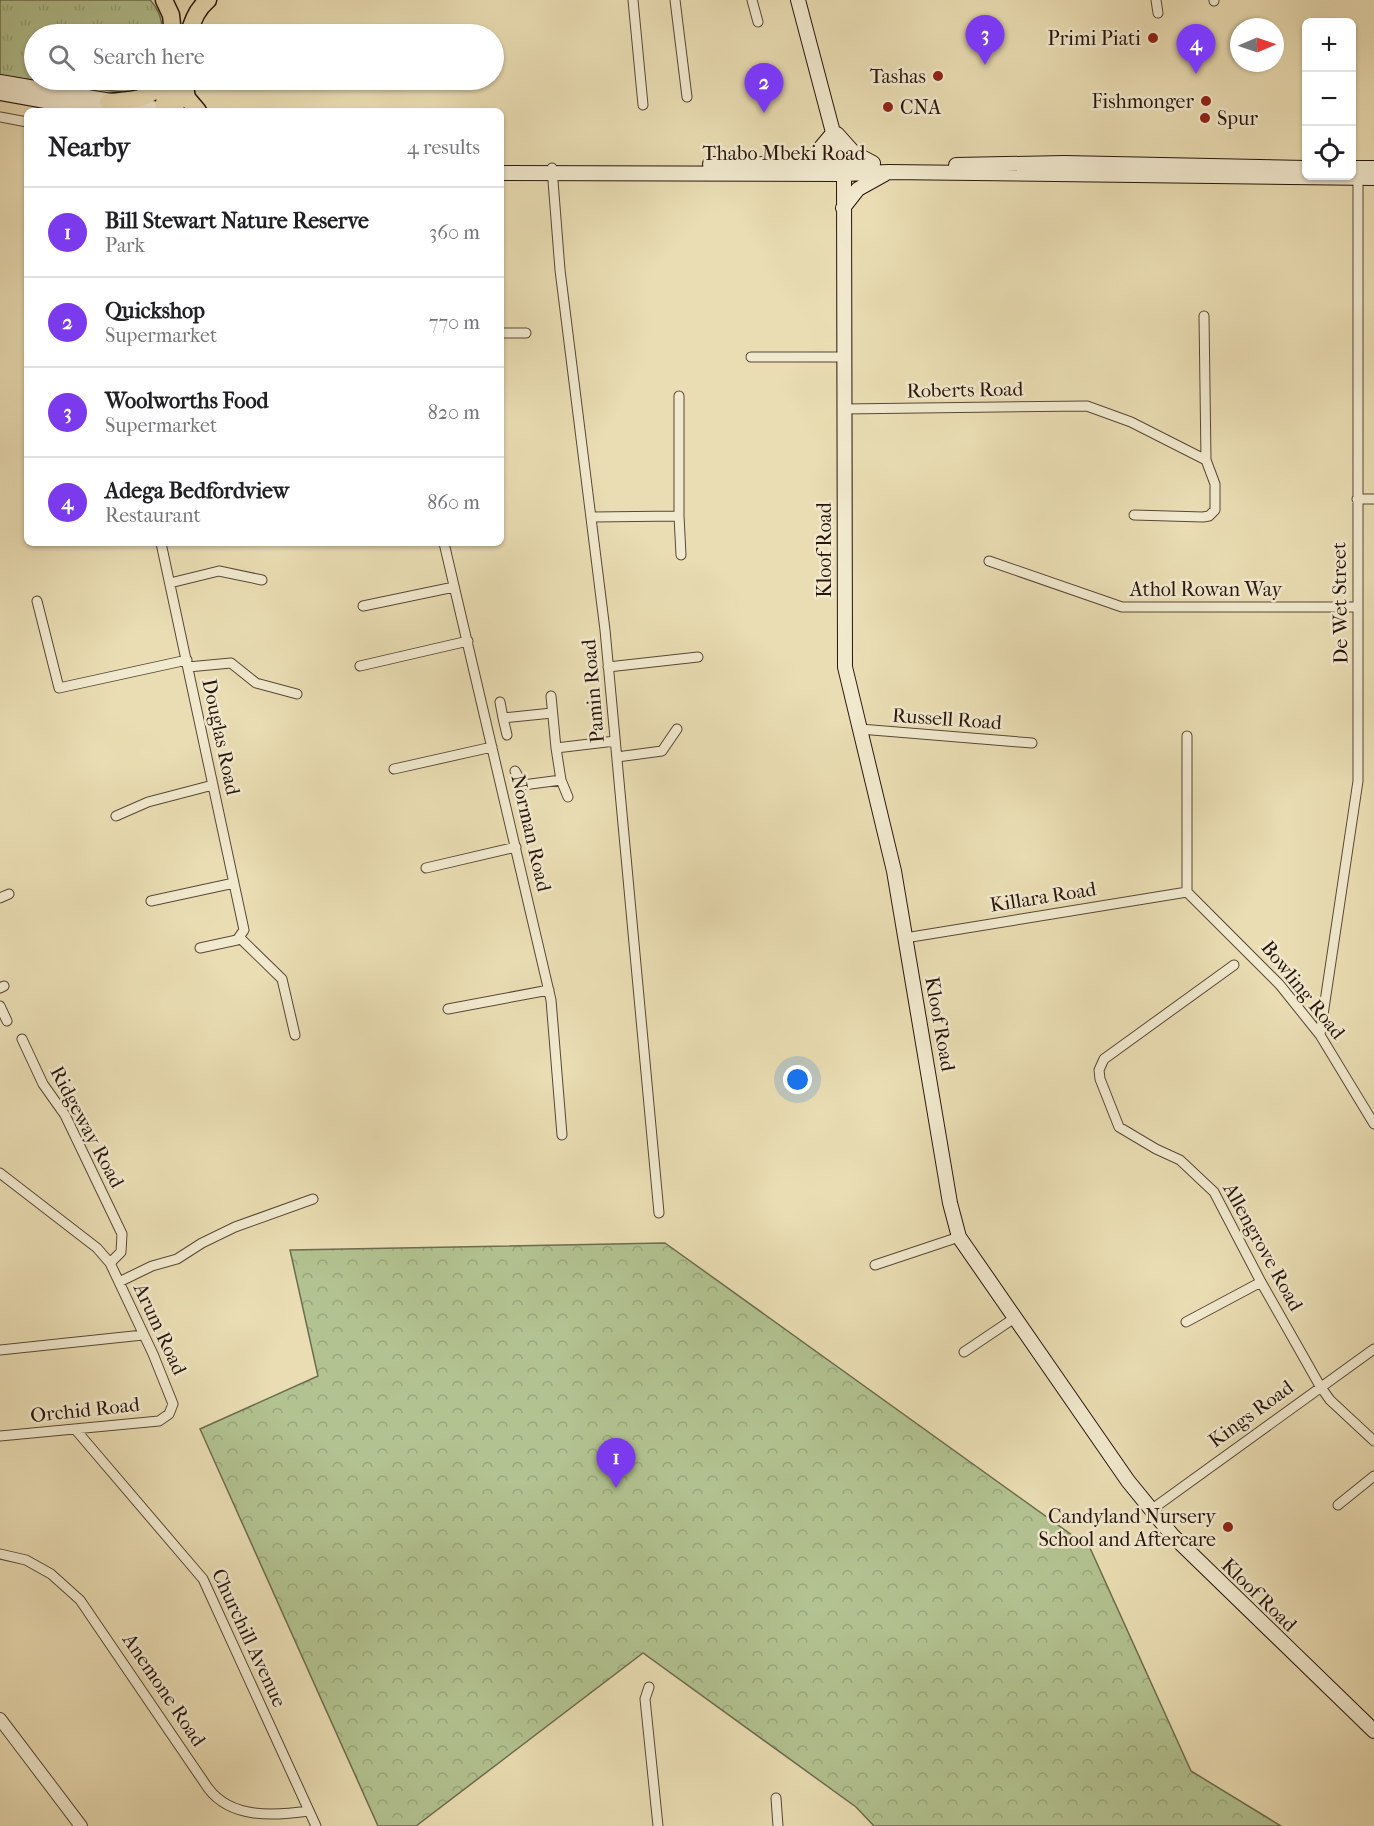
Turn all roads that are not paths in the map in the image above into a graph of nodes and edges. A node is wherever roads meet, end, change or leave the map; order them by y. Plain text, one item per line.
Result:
1 (164, 0) edge
2 (208, 0) edge
3 (633, 0) edge
4 (675, 0) edge
5 (752, 0) edge
6 (798, 0) edge
7 (1156, 0) edge
8 (1158, 13) dead end
9 (758, 22) dead end
10 (172, 24) edge
11 (191, 24) edge
12 (0, 82) edge
13 (24, 88) edge
14 (35, 90) edge
15 (157, 90) edge
16 (166, 90) edge
17 (177, 90) edge
18 (185, 90) edge
19 (0, 93) edge
20 (687, 98) dead end
21 (643, 105) dead end
22 (104, 106) edge
23 (129, 108) edge
24 (167, 108) edge
25 (168, 108) edge
26 (195, 108) edge
27 (0, 117) edge
28 (24, 121) edge
29 (833, 129) junction
30 (504, 165) edge
31 (883, 168) junction
32 (1302, 168) edge
33 (1374, 168) edge
34 (809, 169) junction
35 (843, 169) junction
36 (532, 170) junction
37 (552, 170) junction
38 (1178, 171) junction
39 (1302, 172) edge
40 (1356, 172) edge
41 (504, 173) edge
42 (1374, 178) edge
43 (843, 206) junction
44 (1204, 316) dead end
45 (504, 333) edge
46 (526, 333) dead end
47 (751, 357) dead end
48 (843, 357) junction
49 (679, 396) dead end
50 (843, 409) junction
51 (1206, 460) junction
52 (1357, 499) junction
53 (1374, 499) edge
54 (1134, 515) dead end
55 (679, 516) junction
56 (593, 517) junction
57 (162, 546) edge
58 (445, 546) edge
59 (681, 555) dead end
60 (989, 561) dead end
61 (262, 580) dead end
62 (170, 583) junction
63 (454, 587) junction
64 (37, 601) dead end
65 (363, 606) dead end
66 (1358, 607) junction
67 (468, 641) junction
68 (698, 657) dead end
69 (187, 664) junction
70 (360, 666) dead end
71 (608, 667) junction
72 (297, 694) dead end
73 (551, 696) dead end
74 (500, 702) dead end
75 (552, 713) junction
76 (503, 718) junction
77 (677, 729) dead end
78 (860, 729) junction
79 (507, 735) dead end
80 (1187, 736) dead end
81 (615, 741) junction
82 (1032, 743) dead end
83 (492, 747) junction
84 (556, 748) junction
85 (617, 757) junction
86 (394, 769) dead end
87 (515, 771) dead end
88 (561, 780) junction
89 (213, 785) junction
90 (568, 797) dead end
91 (116, 816) dead end
92 (516, 847) junction
93 (426, 868) dead end
94 (234, 883) junction
95 (1187, 892) junction
96 (151, 901) dead end
97 (240, 938) junction
98 (906, 938) junction
99 (200, 948) dead end
100 (1234, 965) dead end
101 (549, 990) junction
102 (0, 1006) edge
103 (448, 1010) dead end
104 (7, 1022) dead end
105 (295, 1035) dead end
106 (1320, 1035) junction
107 (21, 1038) dead end
108 (1374, 1124) edge
109 (562, 1135) dead end
110 (0, 1173) edge
111 (313, 1199) dead end
112 (659, 1213) dead end
113 (959, 1237) junction
114 (110, 1263) junction
115 (875, 1265) dead end
116 (119, 1282) junction
117 (1261, 1282) junction
118 (1013, 1319) junction
119 (1186, 1322) dead end
120 (143, 1335) junction
121 (1374, 1349) edge
122 (0, 1350) edge
123 (964, 1352) dead end
124 (1320, 1386) junction
125 (171, 1411) joint
126 (75, 1430) junction
127 (0, 1436) edge
128 (1374, 1441) edge
129 (1374, 1476) edge
130 (1338, 1505) dead end
131 (1151, 1510) junction
132 (0, 1554) edge
133 (649, 1687) dead end
134 (0, 1719) edge
135 (1374, 1731) edge
136 (776, 1798) dead end
137 (309, 1811) junction
138 (81, 1826) edge
139 (316, 1826) edge
140 (658, 1826) edge
141 (778, 1826) edge

1 - 10 highway
2 - 11 highway
3 - 21 street
4 - 20 street
5 - 9 street
6 - 29 main road, Kloof Road
7 - 8 street
12 - 13 main road
14 - 22 main road
15 - 22 highway
16 - 24 highway
17 - 25 highway
18 - 26 highway
19 - 22 main road
22 - 23 main road
27 - 28 street
29 - 31 main road
29 - 34 main road
29 - 35 main road, Kloof Road
30 - 36 main road, Thabo Mbeki Road
31 - 35 main road, Thabo Mbeki Road
31 - 38 main road, Thabo Mbeki Road
31 - 43 main road
32 - 38 main road
33 - 40 main road
34 - 35 main road, Thabo Mbeki Road
34 - 37 main road, Thabo Mbeki Road
34 - 43 main road
35 - 43 main road, Kloof Road
36 - 37 main road, Thabo Mbeki Road
36 - 41 main road, Thabo Mbeki Road
37 - 56 street, Pamin Road
38 - 39 main road
40 - 42 main road
40 - 52 street, De Wet Street
43 - 48 main road, Kloof Road
44 - 51 street
45 - 46 street
47 - 48 street
48 - 50 main road, Kloof Road
49 - 55 street
50 - 51 street, Roberts Road
50 - 78 main road, Kloof Road
51 - 54 street
52 - 53 street
52 - 66 street, De Wet Street
55 - 56 street
55 - 59 street
56 - 71 street, Pamin Road
57 - 62 street, Douglas Road
58 - 63 street, Norman Road
60 - 66 street, Athol Rowan Way
61 - 62 street
62 - 69 street, Douglas Road
63 - 65 street
63 - 67 street, Norman Road
64 - 69 street
66 - 106 street, De Wet Street
67 - 70 street
67 - 83 street, Norman Road
68 - 71 street
69 - 72 street
69 - 89 street, Douglas Road
71 - 81 street, Pamin Road
73 - 75 street
74 - 76 street
75 - 76 street
75 - 84 street
76 - 79 street
77 - 85 street
78 - 82 street, Russell Road
78 - 98 main road, Kloof Road
80 - 95 street
81 - 84 street
81 - 85 street, Pamin Road
83 - 86 street
83 - 92 street, Norman Road
84 - 88 street
85 - 112 street, Pamin Road
87 - 88 street
88 - 90 street
89 - 91 street
89 - 94 street, Douglas Road
92 - 93 street
92 - 101 street, Norman Road
94 - 96 street
94 - 97 street, Douglas Road
95 - 98 street, Killara Road
95 - 106 street, Bowling Road
97 - 99 street
97 - 105 street
98 - 113 main road, Kloof Road
100 - 117 street, Allengrove Road
101 - 103 street
101 - 109 street, Norman Road
102 - 104 street
106 - 108 street, Bowling Road
107 - 114 street, Ridgeway Road
110 - 114 street, Arum Road
111 - 116 street
113 - 115 street
113 - 118 main road, Kloof Road
114 - 116 street, Arum Road
116 - 120 street, Arum Road
117 - 119 street
117 - 124 street, Allengrove Road
118 - 123 street
118 - 131 main road, Kloof Road
120 - 122 street
120 - 125 street, Arum Road
121 - 124 street, Kings Road
124 - 128 street, Allengrove Road
124 - 131 street, Kings Road
125 - 126 street, Orchid Road
126 - 127 street, Orchid Road
126 - 137 street, Churchill Avenue
129 - 130 street
131 - 135 main road, Kloof Road
132 - 137 street, Anemone Road
133 - 140 street
134 - 138 street
136 - 141 street
137 - 139 street, Churchill Avenue

